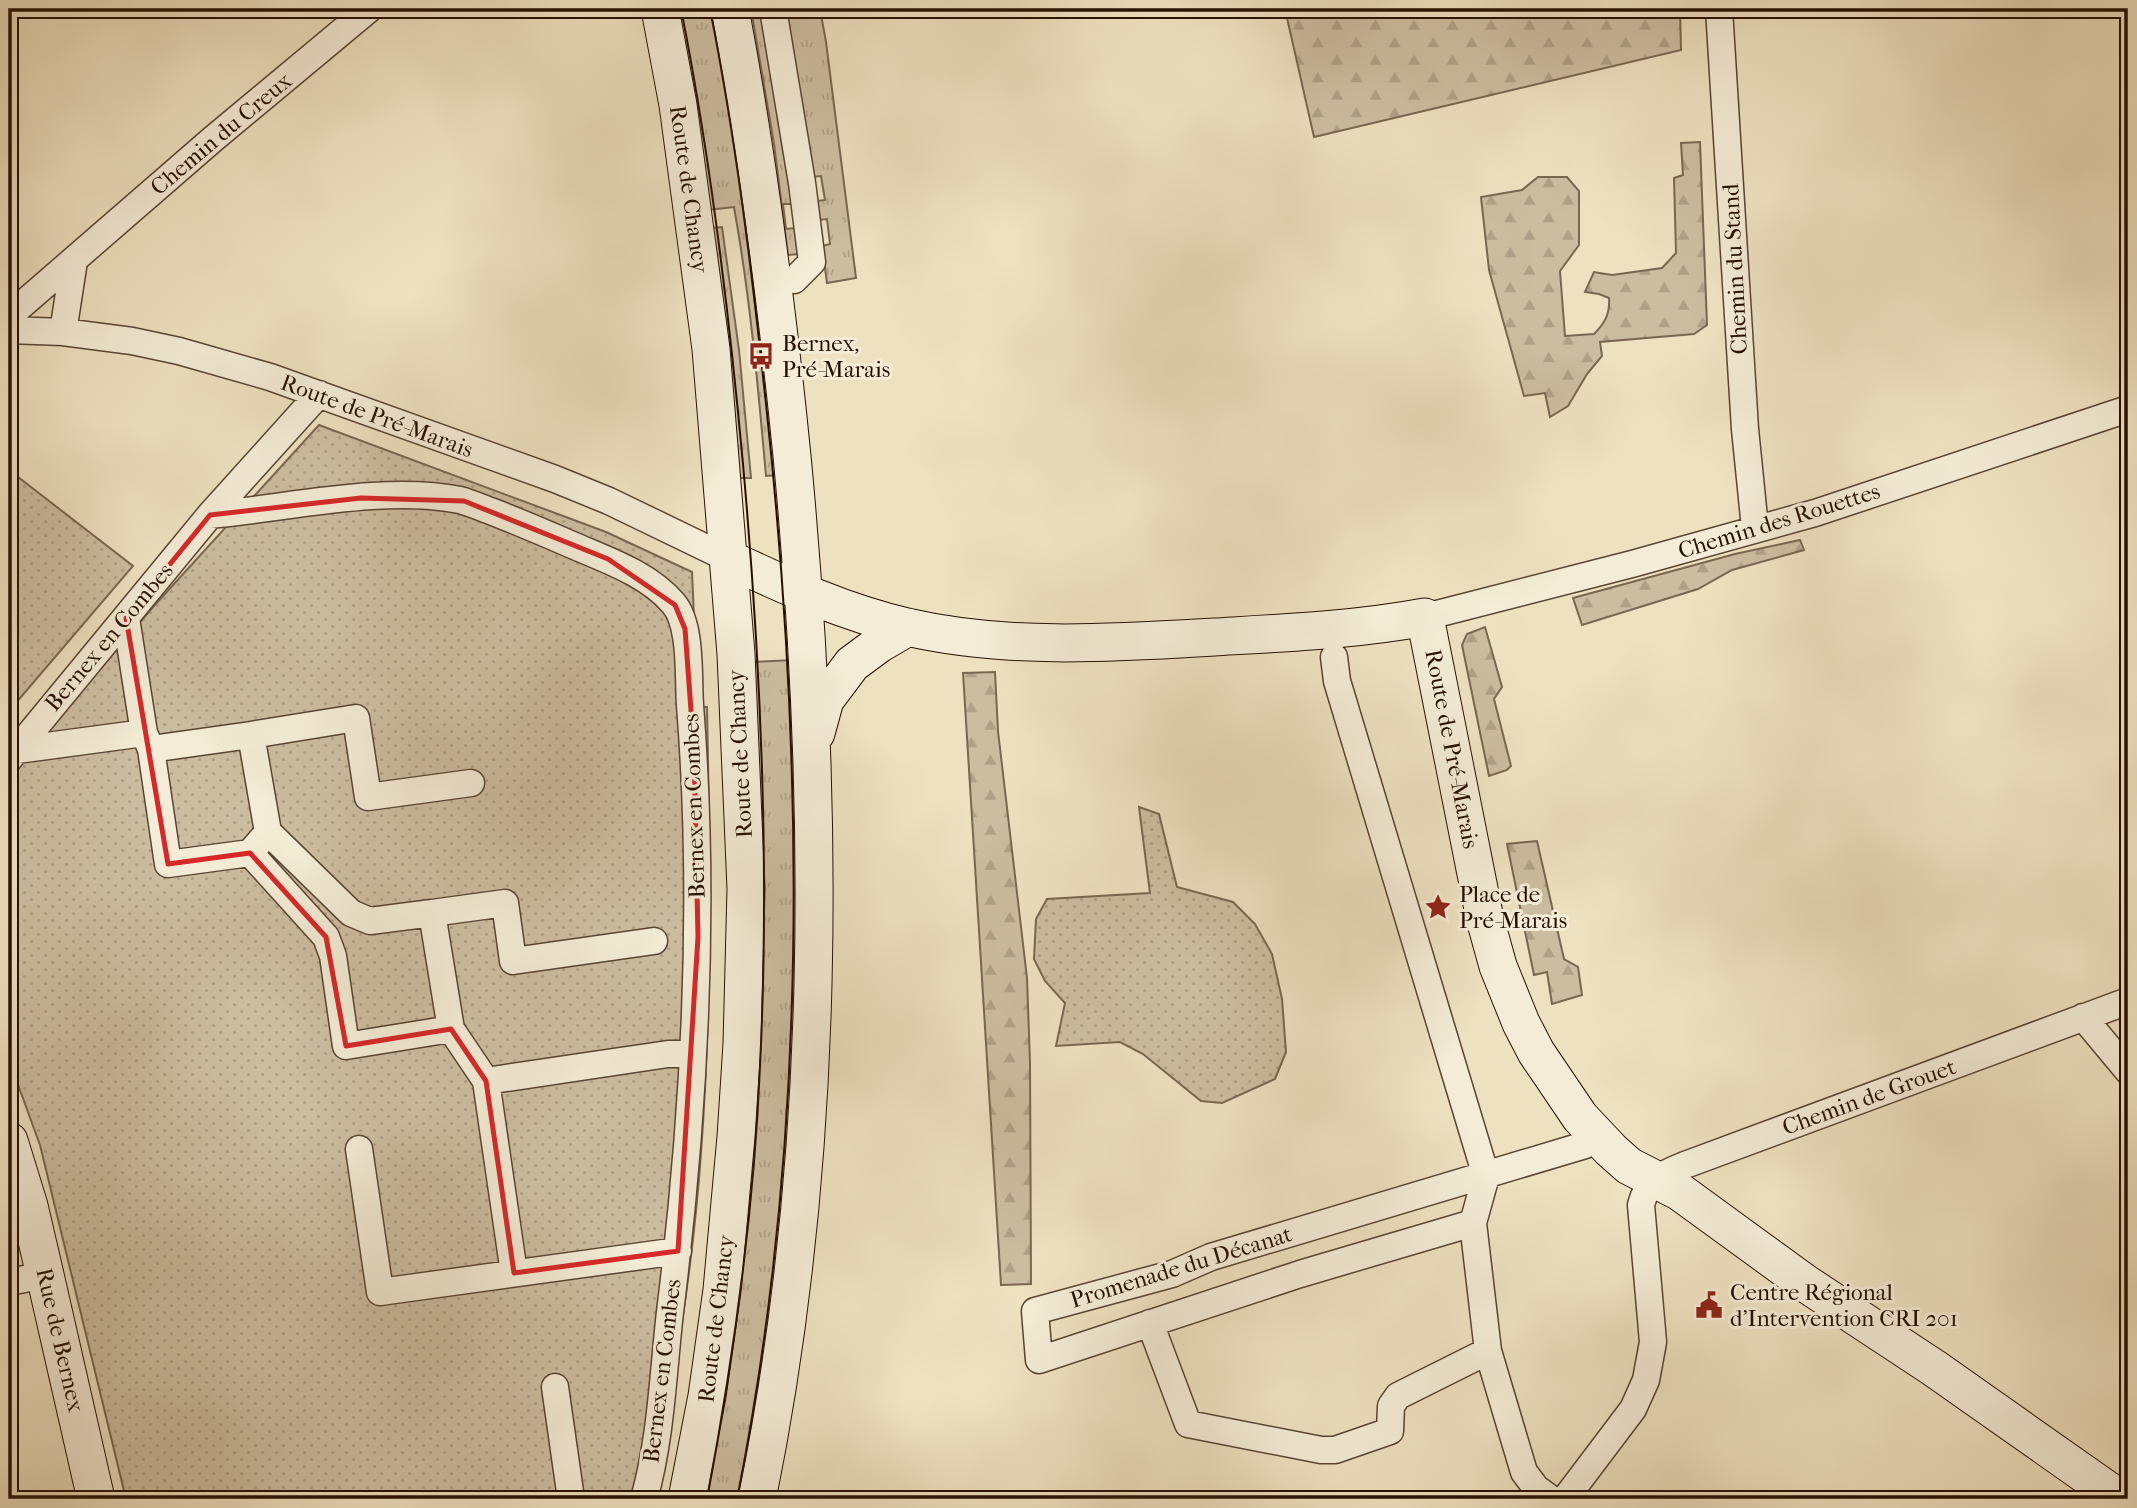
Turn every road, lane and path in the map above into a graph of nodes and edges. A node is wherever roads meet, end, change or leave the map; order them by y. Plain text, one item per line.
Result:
1 (369, 9) edge
2 (660, 9) edge
3 (730, 9) edge
4 (773, 9) edge
5 (1719, 9) edge
6 (74, 261) junction
7 (794, 280) dead end
8 (9, 328) edge
9 (63, 331) junction
10 (319, 394) junction
11 (2128, 408) edge
12 (210, 515) junction
13 (1755, 528) junction
14 (729, 559) junction
15 (803, 591) junction
16 (1424, 617) junction
17 (126, 618) junction
18 (908, 627) junction
19 (1334, 657) dead end
20 (251, 735) junction
21 (147, 741) junction
22 (811, 751) junction
23 (13, 755) edge
24 (471, 783) dead end
25 (268, 832) junction
26 (250, 853) junction
27 (432, 913) junction
28 (654, 941) dead end
29 (2128, 1001) edge
30 (2083, 1017) junction
31 (451, 1029) junction
32 (693, 1054) junction
33 (2128, 1071) edge
34 (486, 1081) junction
35 (1597, 1135) junction
36 (9, 1141) edge
37 (359, 1149) dead end
38 (1486, 1176) junction
39 (1655, 1179) junction
40 (1472, 1223) junction
41 (678, 1251) junction
42 (514, 1273) junction
43 (45, 1275) junction
44 (9, 1282) edge
45 (1150, 1323) junction
46 (1488, 1351) junction
47 (555, 1387) dead end
48 (96, 1499) edge
49 (571, 1499) edge
50 (644, 1499) edge
51 (687, 1499) edge
52 (757, 1499) edge
53 (1551, 1499) edge
54 (1565, 1499) edge
55 (2120, 1499) edge

1 - 6 street, Chemin du Creux
2 - 14 main road, Route de Chancy
3 - 15 main road
4 - 7 street
5 - 13 street, Chemin du Stand
6 - 8 street, Chemin du Creux
6 - 9 street
8 - 9 street, Route de Pré-Marais
9 - 10 street, Route de Pré-Marais
10 - 12 street, Bernex en Combes
10 - 14 street, Route de Pré-Marais
11 - 13 street, Chemin des Rouettes
12 - 17 street, Bernex en Combes
12 - 32 street, Bernex en Combes
13 - 16 street, Chemin des Rouettes
14 - 15 main road, Route de Pré-Marais
14 - 51 main road, Route de Chancy
15 - 18 main road, Route de Pré-Marais
15 - 22 main road
16 - 18 main road, Route de Pré-Marais
16 - 35 main road, Route de Pré-Marais
17 - 21 street
17 - 23 street, Bernex en Combes
18 - 22 main road
19 - 38 street
20 - 21 street
20 - 24 street
20 - 25 street
21 - 23 street
21 - 26 street
22 - 52 main road
25 - 26 street
25 - 27 street
26 - 31 street
27 - 28 street
27 - 31 street
29 - 30 street, Chemin de Grouet
30 - 33 street
30 - 39 street, Chemin de Grouet
31 - 34 street
32 - 34 street
32 - 41 street, Bernex en Combes
34 - 42 street
35 - 38 street, Promenade du Décanat
35 - 39 main road, Route de Pré-Marais
36 - 43 main road, Rue de Bernex
37 - 42 street
38 - 40 street
38 - 45 street, Promenade du Décanat
39 - 54 street
39 - 55 main road, Route de Pré-Marais
40 - 45 street, Promenade du Décanat
40 - 46 street
41 - 42 street
41 - 50 street, Bernex en Combes
43 - 44 street
43 - 48 main road, Rue de Bernex
45 - 46 street, Promenade du Décanat
46 - 53 street
47 - 49 street

